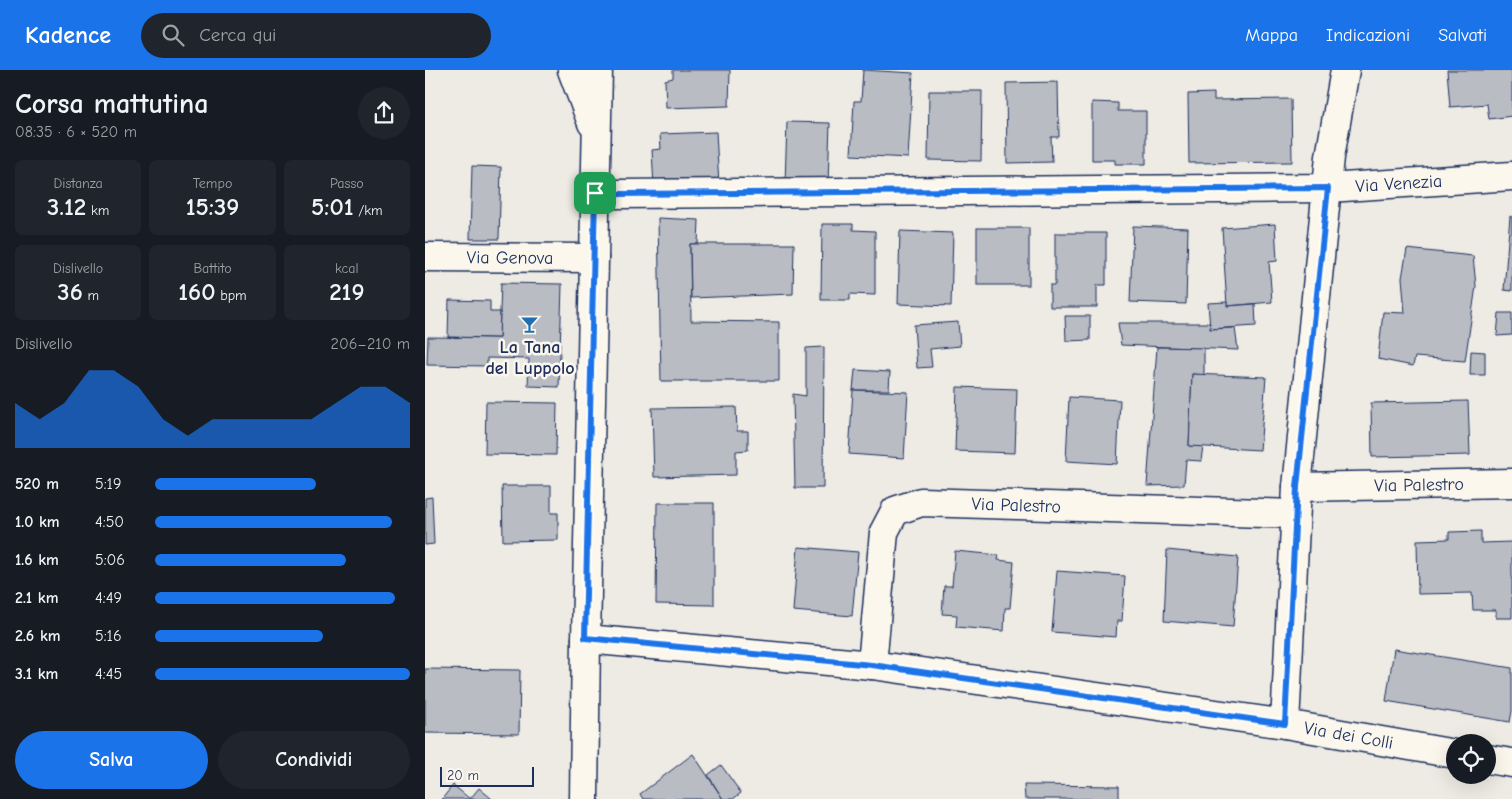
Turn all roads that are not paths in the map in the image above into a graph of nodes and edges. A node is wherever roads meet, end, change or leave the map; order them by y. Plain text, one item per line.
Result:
1 (572, 70) edge
2 (598, 70) edge
3 (1345, 70) edge
4 (597, 139) junction
5 (1512, 176) edge
6 (1328, 188) junction
7 (595, 193) junction
8 (425, 257) edge
9 (594, 258) junction
10 (1512, 483) edge
11 (1297, 487) junction
12 (1295, 514) junction
13 (585, 638) junction
14 (872, 665) junction
15 (1285, 724) junction
16 (1446, 752) edge
17 (1496, 761) edge
18 (1512, 764) edge
19 (584, 799) edge

1 - 4 street
2 - 4 street
3 - 6 street
4 - 7 street
5 - 6 street, Via Venezia
6 - 7 street, Via Venezia
6 - 11 street
7 - 9 street
8 - 9 street, Via Genova
9 - 13 street
10 - 11 street, Via Palestro
11 - 12 street
12 - 14 street, Via Palestro
12 - 15 street
13 - 14 street, Via dei Colli
13 - 19 street
14 - 15 street, Via dei Colli
15 - 16 street, Via dei Colli
17 - 18 street

